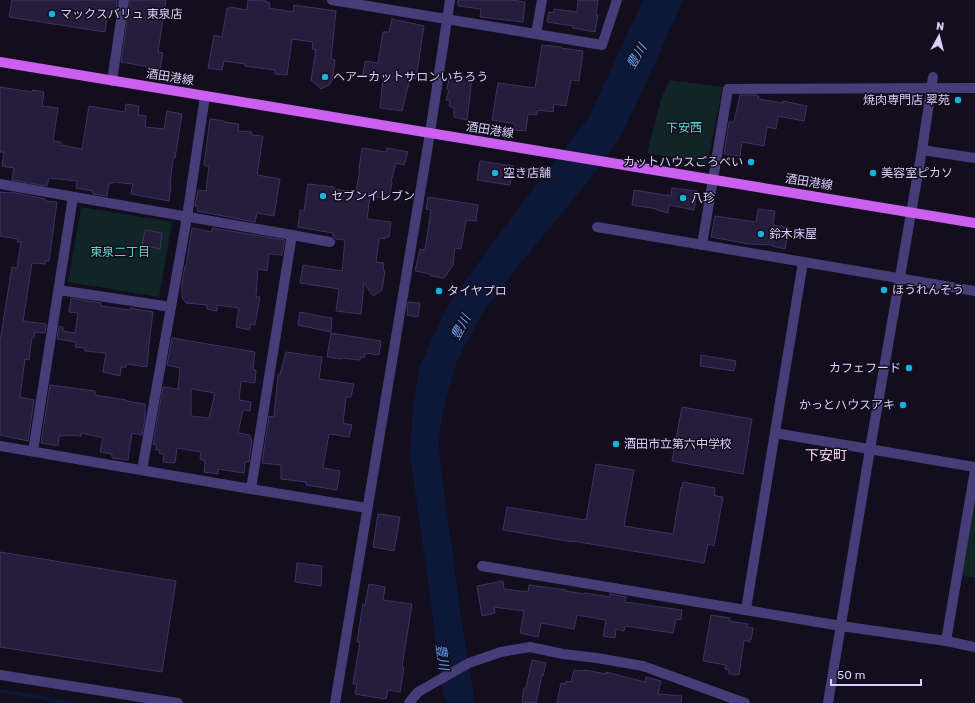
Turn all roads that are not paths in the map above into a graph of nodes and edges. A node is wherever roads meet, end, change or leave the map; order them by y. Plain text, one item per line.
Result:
1 (124, 0) edge
2 (332, 0) edge
3 (450, 0) edge
4 (542, 0) edge
5 (617, 0) edge
6 (353, 2) edge
7 (448, 19) junction
8 (536, 34) junction
9 (0, 62) edge
10 (112, 81) junction
11 (933, 82) junction
12 (975, 88) edge
13 (206, 96) junction
14 (430, 133) junction
15 (922, 150) junction
16 (975, 158) edge
17 (713, 179) junction
18 (0, 184) edge
19 (73, 197) junction
20 (911, 212) junction
21 (187, 217) junction
22 (975, 222) edge
23 (597, 227) dead end
24 (292, 235) junction
25 (330, 242) dead end
26 (702, 244) junction
27 (803, 262) junction
28 (900, 279) junction
29 (59, 290) junction
30 (975, 291) edge
31 (171, 307) junction
32 (775, 433) junction
33 (0, 446) edge
34 (870, 449) junction
35 (33, 451) junction
36 (975, 468) edge
37 (142, 470) junction
38 (251, 489) junction
39 (367, 508) junction
40 (482, 566) dead end
41 (746, 609) junction
42 (841, 626) junction
43 (946, 641) junction
44 (975, 647) edge
45 (0, 675) edge
46 (178, 703) edge
47 (335, 703) edge
48 (409, 703) edge
49 (745, 703) edge
50 (828, 703) edge

1 - 10 street
2 - 6 street
3 - 7 street
4 - 8 street
5 - 8 street
6 - 7 street
7 - 8 street
7 - 14 street
9 - 10 main road, 酒田港線
10 - 13 main road, 酒田港線
11 - 12 street
11 - 15 street
11 - 17 street
13 - 14 main road, 酒田港線
13 - 21 street
14 - 17 main road, 酒田港線
14 - 39 street
15 - 16 street
15 - 20 street
17 - 20 main road, 酒田港線
17 - 26 street
18 - 19 street
19 - 21 street
19 - 29 street
20 - 22 main road, 酒田港線
20 - 28 street
21 - 24 street
21 - 31 street
23 - 26 street
24 - 25 street
24 - 38 street
26 - 27 street
27 - 28 street
27 - 32 street
28 - 30 street
28 - 34 street
29 - 31 street
29 - 35 street
31 - 37 street
32 - 34 street
32 - 41 street
33 - 35 street
34 - 36 street
34 - 42 street
35 - 37 street
36 - 43 street
37 - 38 street
38 - 39 street
39 - 47 street
40 - 41 street
41 - 42 street
42 - 43 street
42 - 50 street
43 - 44 street
45 - 46 street
48 - 49 street

